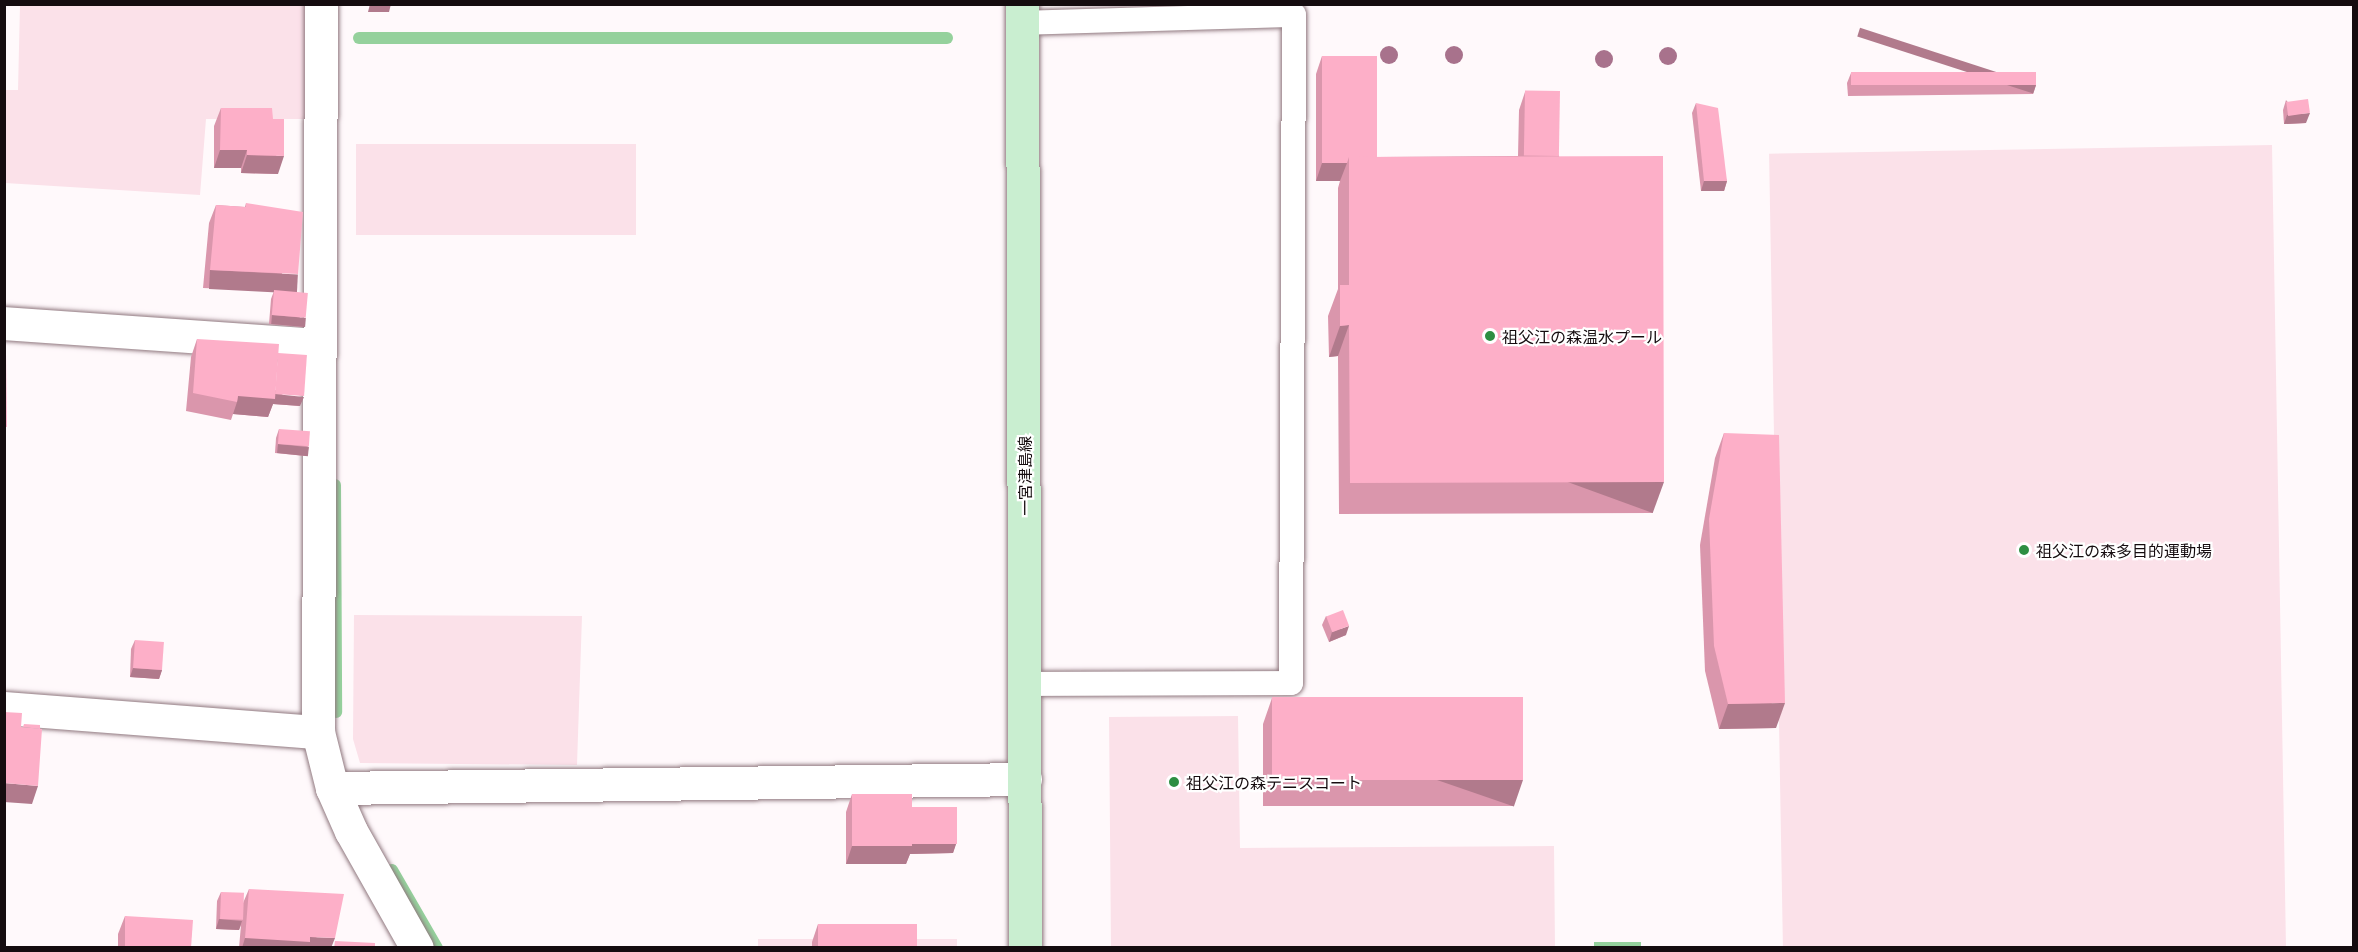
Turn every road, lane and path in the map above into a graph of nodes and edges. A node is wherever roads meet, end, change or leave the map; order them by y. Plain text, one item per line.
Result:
1 (321, 4) edge
2 (1022, 14) edge
3 (4, 323) edge
4 (318, 345) junction
5 (1024, 684) junction
6 (4, 708) edge
7 (318, 732) junction
8 (1024, 779) junction
9 (332, 788) junction
10 (417, 948) edge
11 (1025, 948) edge

1 - 4 street
2 - 5 main road, 一宮津島線
2 - 5 lane
3 - 4 street
4 - 7 street
5 - 8 main road, 一宮津島線
6 - 7 street
7 - 9 street
8 - 9 street
8 - 11 main road, 一宮津島線
9 - 10 street

